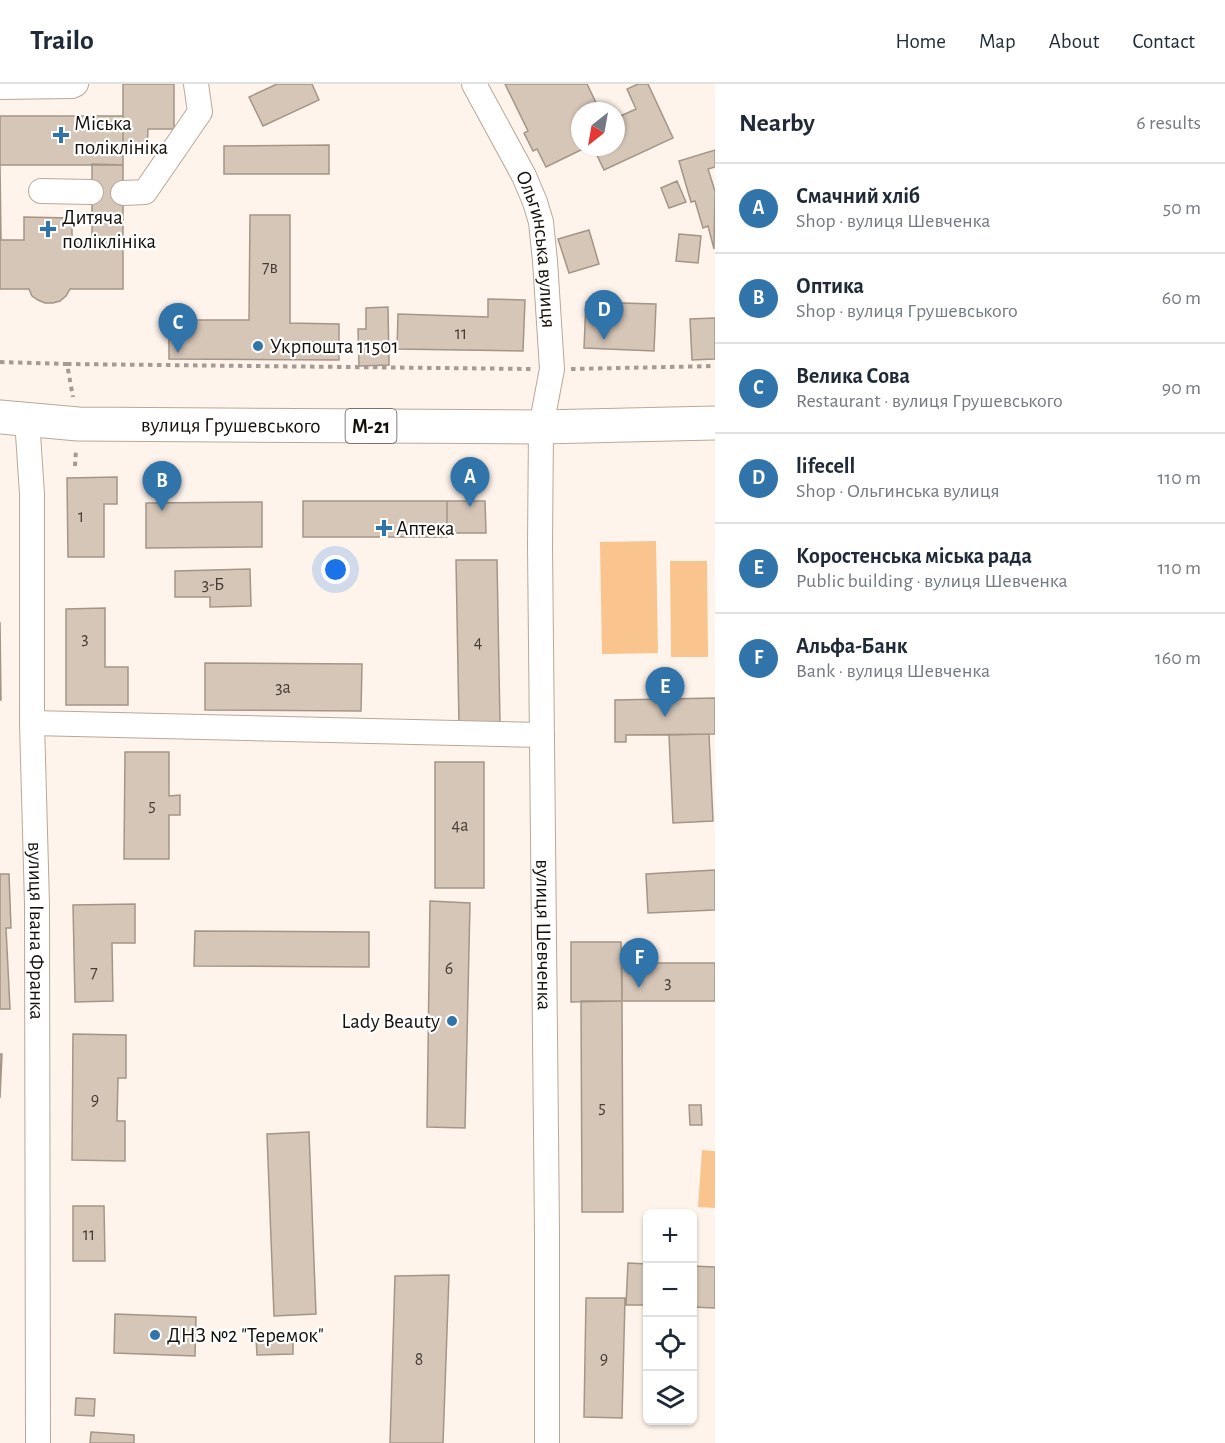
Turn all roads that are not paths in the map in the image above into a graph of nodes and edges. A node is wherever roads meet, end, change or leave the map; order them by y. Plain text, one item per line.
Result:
1 (76, 84) edge
2 (196, 84) edge
3 (474, 84) edge
4 (0, 87) edge
5 (41, 191) dead end
6 (91, 192) dead end
7 (123, 193) dead end
8 (13, 418) edge
9 (715, 423) edge
10 (541, 427) junction
11 (32, 723) junction
12 (542, 735) junction
13 (38, 1443) edge
14 (547, 1443) edge

1 - 4 street
2 - 7 street
3 - 10 street, Ольгинська вулиця
5 - 6 street
8 - 10 highway, вулиця Грушевського / М-21
8 - 11 street, вулиця Івана Франка
9 - 10 highway, вулиця Грушевського / М-21
10 - 12 street, вулиця Шевченка
11 - 12 street
11 - 13 street, вулиця Івана Франка
12 - 14 street, вулиця Шевченка

